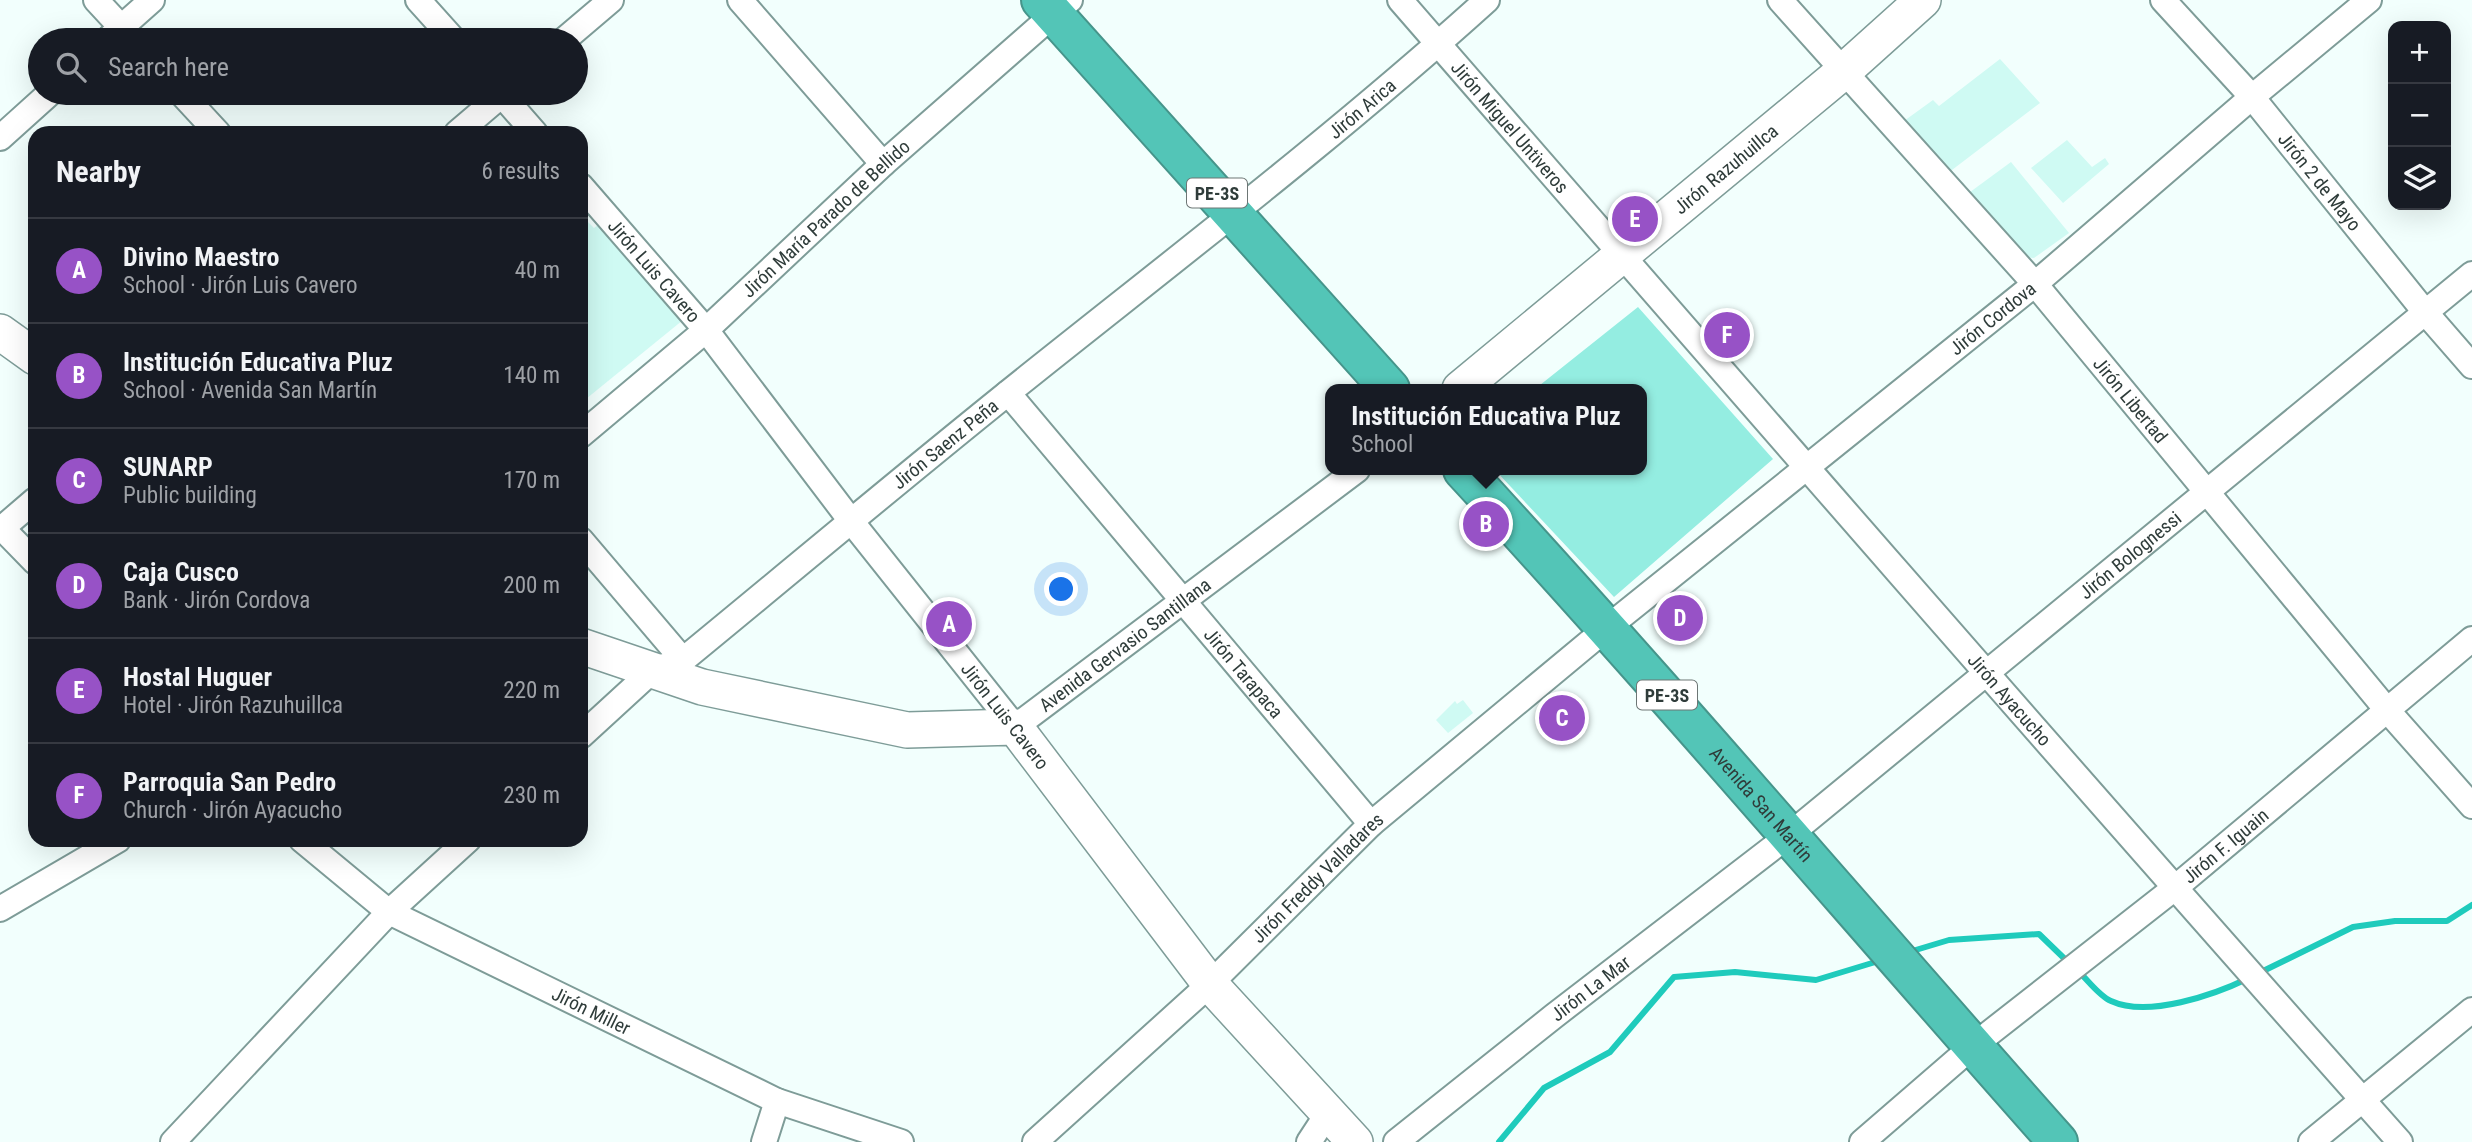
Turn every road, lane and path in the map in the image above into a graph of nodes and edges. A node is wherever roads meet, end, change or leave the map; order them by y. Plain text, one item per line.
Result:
1 (96, 0) edge
2 (152, 0) edge
3 (418, 0) edge
4 (611, 0) edge
5 (740, 0) edge
6 (1400, 0) edge
7 (1487, 0) edge
8 (1780, 0) edge
9 (1923, 0) edge
10 (2163, 0) edge
11 (2369, 0) edge
12 (1055, 5) edge
13 (115, 28) edge
14 (127, 28) edge
15 (443, 28) edge
16 (578, 28) edge
17 (1438, 44) junction
18 (1844, 71) junction
19 (2252, 97) junction
20 (37, 105) edge
21 (192, 105) edge
22 (488, 105) edge
23 (512, 105) edge
24 (212, 126) edge
25 (465, 126) edge
26 (529, 126) edge
27 (0, 138) edge
28 (883, 164) junction
29 (588, 194) edge
30 (1234, 212) junction
31 (1619, 255) junction
32 (2472, 274) edge
33 (2035, 284) junction
34 (2425, 312) junction
35 (706, 330) junction
36 (0, 332) edge
37 (28, 352) edge
38 (0, 353) edge
39 (2472, 366) edge
40 (28, 372) edge
41 (1386, 384) edge
42 (1466, 384) edge
43 (1008, 393) junction
44 (588, 429) edge
45 (1808, 465) junction
46 (1350, 475) edge
47 (1468, 475) edge
48 (2205, 493) junction
49 (28, 506) edge
50 (851, 521) junction
51 (1, 529) edge
52 (588, 550) edge
53 (28, 555) edge
54 (1183, 599) junction
55 (1608, 627) junction
56 (2472, 639) edge
57 (588, 648) edge
58 (668, 665) junction
59 (1987, 673) junction
60 (2387, 710) junction
61 (1015, 727) junction
62 (588, 730) edge
63 (2472, 806) edge
64 (1371, 824) junction
65 (1788, 836) junction
66 (106, 847) edge
67 (310, 847) edge
68 (460, 847) edge
69 (2176, 887) junction
70 (0, 909) edge
71 (389, 912) junction
72 (1210, 984) junction
73 (2472, 1010) edge
74 (1973, 1046) junction
75 (2362, 1100) junction
76 (777, 1101) junction
77 (1328, 1113) junction
78 (173, 1142) edge
79 (764, 1142) edge
80 (901, 1142) edge
81 (1036, 1142) edge
82 (1309, 1142) edge
83 (1355, 1142) edge
84 (1396, 1142) edge
85 (1862, 1142) edge
86 (2058, 1142) edge
87 (2311, 1142) edge
88 (2400, 1142) edge

1 - 13 street
2 - 14 street
3 - 15 street
4 - 16 street
5 - 28 street
6 - 17 street, Jirón Miguel Untiveros
7 - 17 street, Jirón Arica
8 - 18 street, Jirón Libertad
9 - 18 street, Jirón Razuhuillca
10 - 19 street, Jirón 2 de Mayo
11 - 19 street, Jirón Cordova
12 - 28 street, Jirón María Parado de Bellido
12 - 30 highway, PE-3S
17 - 30 street, Jirón Arica
17 - 31 street, Jirón Miguel Untiveros
18 - 31 street, Jirón Razuhuillca
18 - 33 street, Jirón Libertad
19 - 33 street, Jirón Cordova
19 - 34 street, Jirón 2 de Mayo
20 - 27 street
21 - 24 street
22 - 25 street
23 - 26 street
28 - 35 street, Jirón María Parado de Bellido
29 - 35 street, Jirón Luis Cavero
30 - 41 highway, PE-3S
30 - 43 street, Jirón Saenz Peña
31 - 42 street, Jirón Razuhuillca
31 - 45 street, Jirón Ayacucho
32 - 34 street, Jirón Bolognessi
33 - 45 street, Jirón Cordova
33 - 48 street, Jirón Libertad
34 - 39 street, Jirón 2 de Mayo
34 - 48 street, Jirón Bolognessi
35 - 44 street, Jirón María Parado de Bellido
35 - 50 street, Jirón Luis Cavero
36 - 37 street
38 - 40 street
43 - 50 street, Jirón Saenz Peña
43 - 54 street, Jirón Tarapaca
45 - 55 street, Jirón Cordova
45 - 59 street, Jirón Ayacucho
46 - 54 street, Avenida Gervasio Santillana
47 - 55 highway, Avenida San Martín / PE-3S
48 - 59 street, Jirón Bolognessi
48 - 60 street, Jirón Libertad
49 - 51 street
50 - 58 street, Jirón Saenz Peña
50 - 61 street, Jirón Luis Cavero
51 - 53 street
52 - 58 street
54 - 61 street, Avenida Gervasio Santillana
54 - 64 street, Jirón Tarapaca
55 - 64 street, Jirón Freddy Valladares
55 - 65 highway, Avenida San Martín / PE-3S
56 - 60 street, Jirón F. Iguain
57 - 58 street
58 - 61 street
58 - 62 street, Jirón Saenz Peña
59 - 65 street, Jirón Bolognessi
59 - 69 street, Jirón Ayacucho
60 - 63 street, Jirón Libertad
60 - 69 street, Jirón F. Iguain
61 - 72 street, Jirón Luis Cavero
64 - 72 street, Jirón Freddy Valladares
65 - 74 highway, Avenida San Martín / PE-3S
65 - 84 street, Jirón La Mar
66 - 70 street
67 - 71 street, Jirón Miller
68 - 71 street
69 - 74 street, Jirón F. Iguain
69 - 75 street, Jirón Ayacucho
71 - 76 street, Jirón Miller
71 - 78 street
72 - 77 street, Jirón Luis Cavero
72 - 81 street, Jirón Freddy Valladares
73 - 75 street
74 - 85 street, Jirón F. Iguain
74 - 86 highway, Avenida San Martín / PE-3S
75 - 87 street
75 - 88 street, Jirón Ayacucho
76 - 79 street
76 - 80 street, Jirón Miller
77 - 82 street
77 - 83 street, Jirón Luis Cavero

